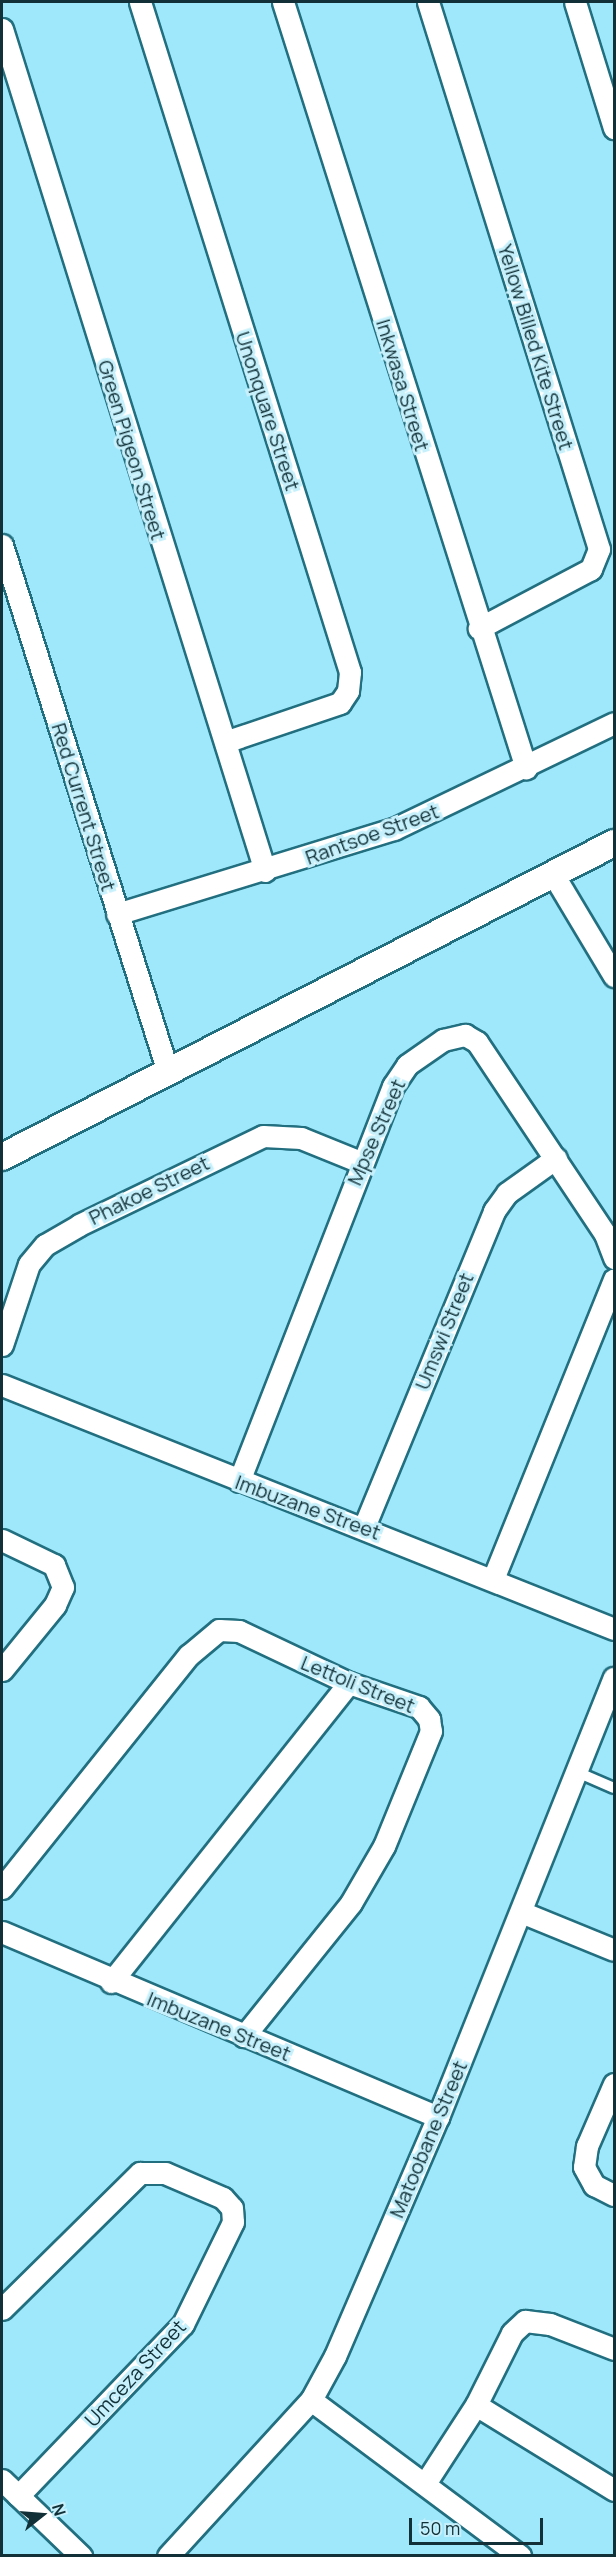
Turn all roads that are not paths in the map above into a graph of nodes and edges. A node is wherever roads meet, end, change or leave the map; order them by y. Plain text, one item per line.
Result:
1 (140, 2) edge
2 (283, 2) edge
3 (428, 2) edge
4 (575, 2) edge
5 (2, 29) edge
6 (615, 128) edge
7 (2, 545) edge
8 (8, 587) edge
9 (479, 628) junction
10 (615, 723) edge
11 (225, 742) junction
12 (526, 768) junction
13 (615, 843) edge
14 (265, 871) junction
15 (553, 874) junction
16 (117, 914) junction
17 (613, 970) edge
18 (167, 1069) junction
19 (2, 1157) edge
20 (556, 1158) junction
21 (360, 1162) junction
22 (615, 1258) edge
23 (615, 1279) edge
24 (2, 1345) edge
25 (2, 1385) edge
26 (239, 1482) junction
27 (364, 1527) junction
28 (2, 1540) edge
29 (493, 1579) junction
30 (615, 1629) edge
31 (2, 1670) edge
32 (615, 1678) edge
33 (349, 1683) junction
34 (577, 1772) junction
35 (615, 1788) edge
36 (2, 1888) edge
37 (521, 1912) junction
38 (2, 1932) edge
39 (615, 1950) edge
40 (111, 1982) junction
41 (244, 2036) junction
42 (615, 2084) edge
43 (438, 2117) junction
44 (615, 2195) edge
45 (2, 2309) edge
46 (615, 2349) edge
47 (311, 2400) junction
48 (476, 2406) junction
49 (2, 2480) edge
50 (426, 2482) junction
51 (615, 2490) edge
52 (18, 2496) junction
53 (81, 2556) edge
54 (168, 2556) edge
55 (520, 2556) edge

1 - 11 street, Unonquare Street
2 - 9 street, Inkwasa Street
3 - 9 street, Yellow Billed Kite Street
4 - 6 street
5 - 11 street, Green Pigeon Street
7 - 8 street, Red Current Street
8 - 16 street, Red Current Street
9 - 12 street, Inkwasa Street
10 - 12 street, Rantsoe Street
11 - 14 street, Green Pigeon Street
12 - 14 street, Rantsoe Street
13 - 15 street
14 - 16 street, Rantsoe Street
15 - 17 street
15 - 18 street
16 - 18 street, Red Current Street
18 - 19 street
20 - 21 street, Mpse Street
20 - 22 street, Mpse Street
20 - 27 street, Umswi Street
21 - 24 street, Phakoe Street
21 - 26 street, Mpse Street
23 - 29 street
25 - 26 street, Imbuzane Street
26 - 27 street, Imbuzane Street
27 - 29 street, Imbuzane Street
28 - 31 street
29 - 30 street, Imbuzane Street
32 - 34 street, Matoobane Street
33 - 36 street, Lettoli Street
33 - 40 street
33 - 41 street, Lettoli Street
34 - 35 lane
34 - 37 street, Matoobane Street
37 - 39 street
37 - 43 street, Matoobane Street
38 - 40 street, Imbuzane Street
40 - 41 street, Imbuzane Street
41 - 43 street, Imbuzane Street
42 - 44 street
43 - 47 street, Matoobane Street
45 - 52 street, Umceza Street
46 - 48 street
47 - 50 street
47 - 54 street, Matoobane Street
48 - 50 street
48 - 51 street
49 - 52 street
50 - 55 street
52 - 53 street

